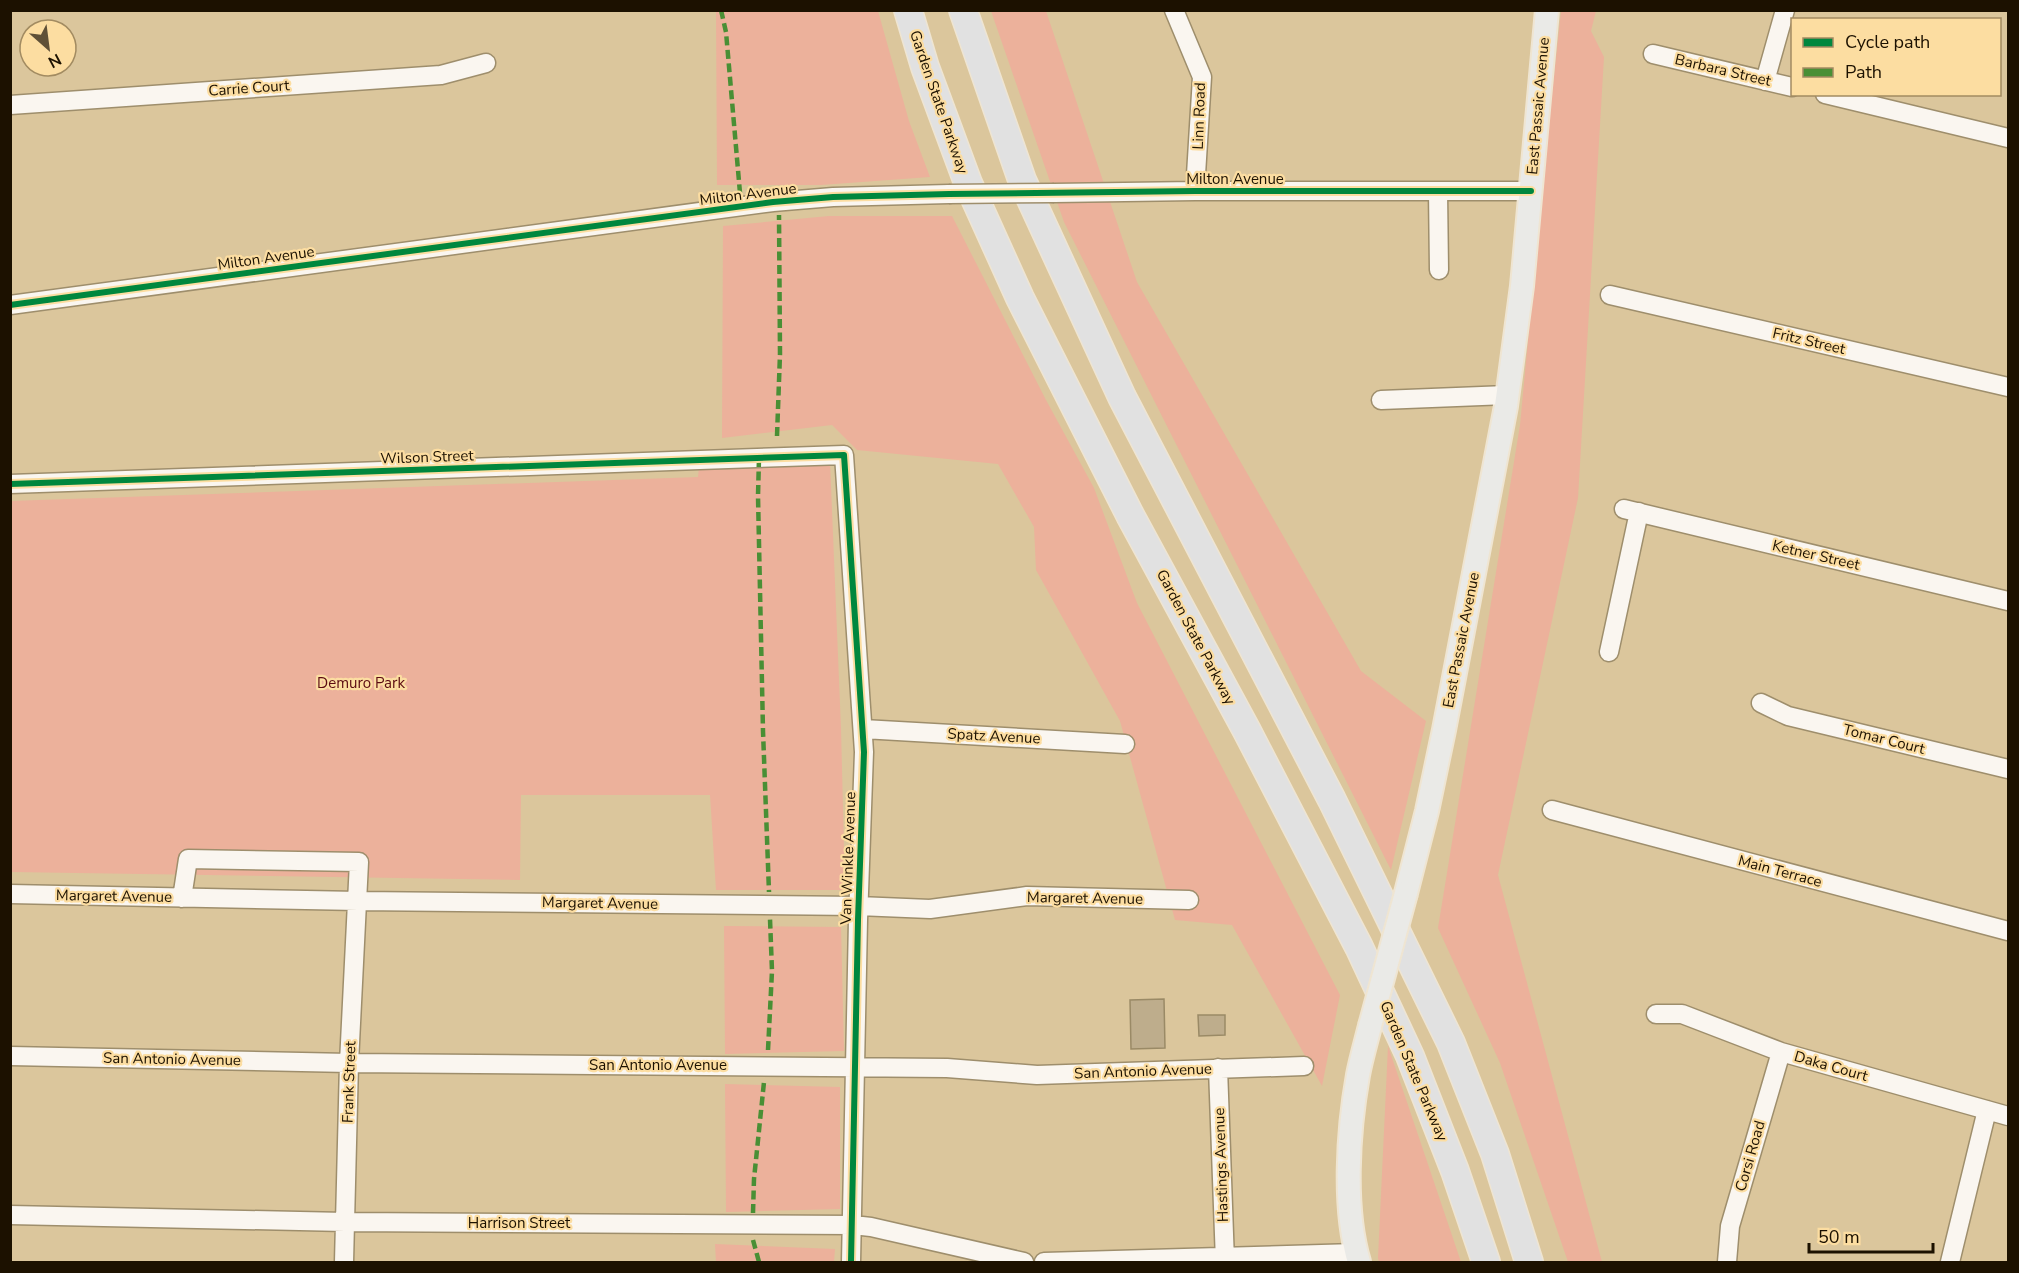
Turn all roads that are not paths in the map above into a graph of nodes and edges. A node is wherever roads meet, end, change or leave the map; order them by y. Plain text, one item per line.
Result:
1 (908, 10) edge
2 (963, 10) edge
3 (1174, 10) edge
4 (1547, 10) edge
5 (1785, 10) edge
6 (1653, 54) dead end
7 (486, 63) dead end
8 (1766, 81) junction
9 (1791, 87) edge
10 (1833, 96) edge
11 (10, 105) edge
12 (2008, 138) edge
13 (1195, 190) junction
14 (1438, 190) junction
15 (1531, 191) junction
16 (1439, 270) dead end
17 (1610, 295) dead end
18 (10, 305) edge
19 (2008, 387) edge
20 (1507, 395) junction
21 (1381, 400) dead end
22 (843, 455) joint
23 (10, 484) edge
24 (2008, 601) edge
25 (1609, 652) dead end
26 (1761, 703) dead end
27 (863, 729) junction
28 (1125, 744) dead end
29 (2008, 769) edge
30 (1552, 810) dead end
31 (10, 894) edge
32 (182, 898) junction
33 (1189, 900) dead end
34 (358, 901) junction
35 (858, 906) junction
36 (2008, 931) edge
37 (1656, 1014) dead end
38 (1781, 1052) junction
39 (10, 1056) edge
40 (349, 1063) junction
41 (1304, 1066) dead end
42 (855, 1067) junction
43 (1218, 1068) junction
44 (1987, 1110) junction
45 (2008, 1116) edge
46 (10, 1215) edge
47 (345, 1222) junction
48 (853, 1225) junction
49 (1357, 1258) edge
50 (1225, 1260) edge
51 (344, 1263) edge
52 (851, 1263) edge
53 (1024, 1263) edge
54 (1044, 1263) edge
55 (1486, 1263) edge
56 (1529, 1263) edge
57 (1727, 1263) edge
58 (1950, 1263) edge

1 - 55 highway, Garden State Parkway
2 - 56 highway
3 - 13 street, Linn Road
4 - 15 main road, East Passaic Avenue
5 - 8 street
6 - 8 street, Barbara Street
7 - 11 street, Carrie Court
8 - 9 street, Barbara Street
10 - 12 street
13 - 14 street, Milton Avenue
13 - 18 street, Milton Avenue, bridge
14 - 15 street, Milton Avenue
14 - 16 street
15 - 20 main road, East Passaic Avenue
17 - 19 street, Fritz Street
20 - 21 street
20 - 49 main road, East Passaic Avenue, bridge
22 - 23 street, Wilson Street
22 - 27 street, Van Winkle Avenue
24 - 25 street, Ketner Street
26 - 29 street, Tomar Court
27 - 28 street, Spatz Avenue
27 - 35 street, Van Winkle Avenue
30 - 36 street, Main Terrace
31 - 32 street, Margaret Avenue
32 - 34 street, Margaret Avenue
32 - 34 street, Frank Street
33 - 35 street, Margaret Avenue
34 - 35 street, Margaret Avenue
34 - 40 street, Frank Street
35 - 42 street, Van Winkle Avenue
37 - 38 street, Daka Court
38 - 44 street, Daka Court
38 - 57 street, Corsi Road
39 - 40 street, San Antonio Avenue
40 - 42 street, San Antonio Avenue
40 - 47 street, Frank Street
41 - 43 street, San Antonio Avenue
42 - 43 street, San Antonio Avenue
42 - 48 street, Van Winkle Avenue
43 - 50 street, Hastings Avenue
44 - 45 street, Daka Court
44 - 58 street
46 - 47 street, Harrison Street
47 - 48 street, Harrison Street
47 - 51 street, Frank Street
48 - 52 street, Van Winkle Avenue
48 - 53 street, Harrison Street
49 - 50 street
50 - 54 street

